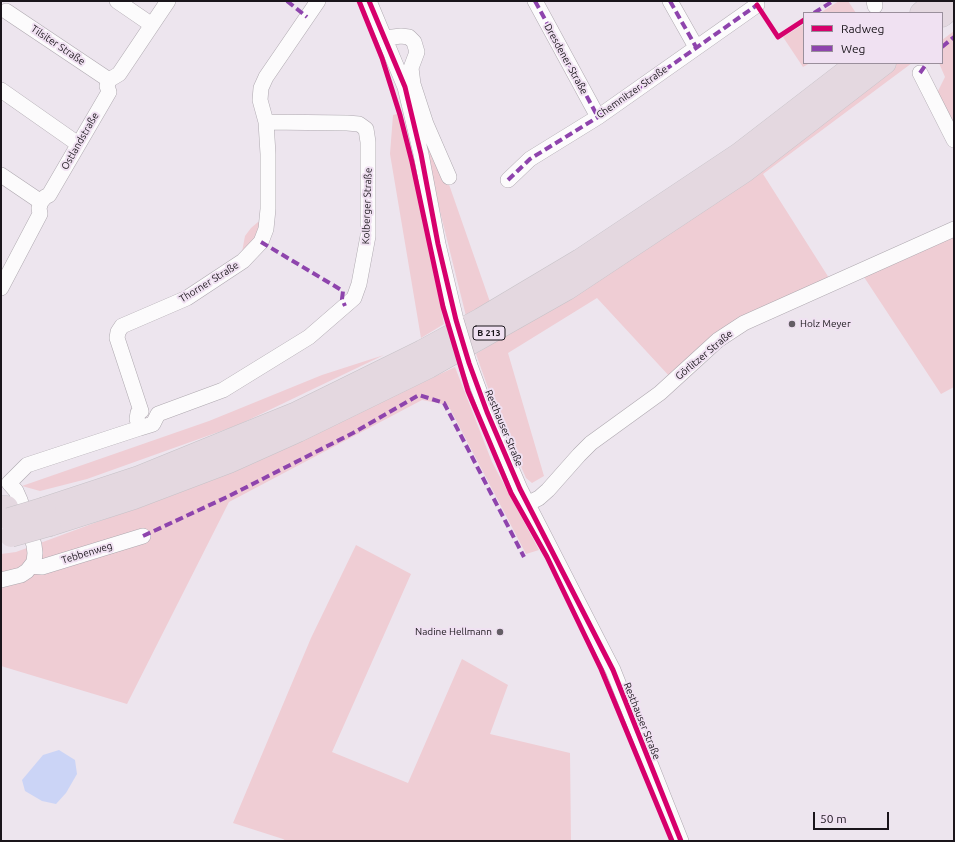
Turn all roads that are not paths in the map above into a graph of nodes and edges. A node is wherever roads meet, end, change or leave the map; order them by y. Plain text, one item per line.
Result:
1 (117, 1) edge
2 (168, 1) edge
3 (318, 1) edge
4 (369, 1) edge
5 (534, 1) edge
6 (670, 1) edge
7 (935, 1) edge
8 (757, 5) dead end
9 (954, 6) edge
10 (7, 10) edge
11 (921, 12) edge
12 (943, 15) edge
13 (152, 25) junction
14 (385, 38) junction
15 (696, 47) junction
16 (856, 64) edge
17 (884, 64) edge
18 (920, 73) dead end
19 (109, 80) junction
20 (1, 90) edge
21 (598, 117) junction
22 (266, 122) junction
23 (954, 140) edge
24 (78, 144) junction
25 (1, 175) edge
26 (449, 177) dead end
27 (508, 180) dead end
28 (41, 202) junction
29 (954, 229) edge
30 (1, 288) edge
31 (141, 411) junction
32 (158, 414) junction
33 (140, 428) junction
34 (5, 482) edge
35 (527, 504) junction
36 (46, 511) junction
37 (5, 522) edge
38 (143, 536) dead end
39 (30, 566) junction
40 (1, 580) edge
41 (681, 841) edge

1 - 13 street
2 - 13 street
3 - 22 street, Thorner Straße
4 - 14 street, Resthauser Straße
5 - 21 street, Dresdener Straße
6 - 15 street
7 - 11 highway
8 - 15 street, Chemnitzer Straße
9 - 12 highway
10 - 19 street, Tilsiter Straße
13 - 19 street
14 - 26 street
14 - 35 street, Resthauser Straße, bridge
15 - 21 street, Chemnitzer Straße
16 - 36 highway, B 213
17 - 36 highway, B 213
18 - 23 street
19 - 24 street, Ostlandstraße
20 - 24 street
21 - 27 street, Chemnitzer Straße
22 - 31 street, Thorner Straße
22 - 32 street, Kolberger Straße
24 - 28 street, Ostlandstraße
25 - 28 street
28 - 30 street
29 - 35 street, Görlitzer Straße
31 - 32 street
31 - 33 street, Thorner Straße
32 - 33 street, Kolberger Straße
33 - 34 street
34 - 39 street
35 - 41 street, Resthauser Straße
36 - 37 highway, B 213
36 - 37 highway, B 213, bridge
38 - 39 street, Tebbenweg
39 - 40 street

